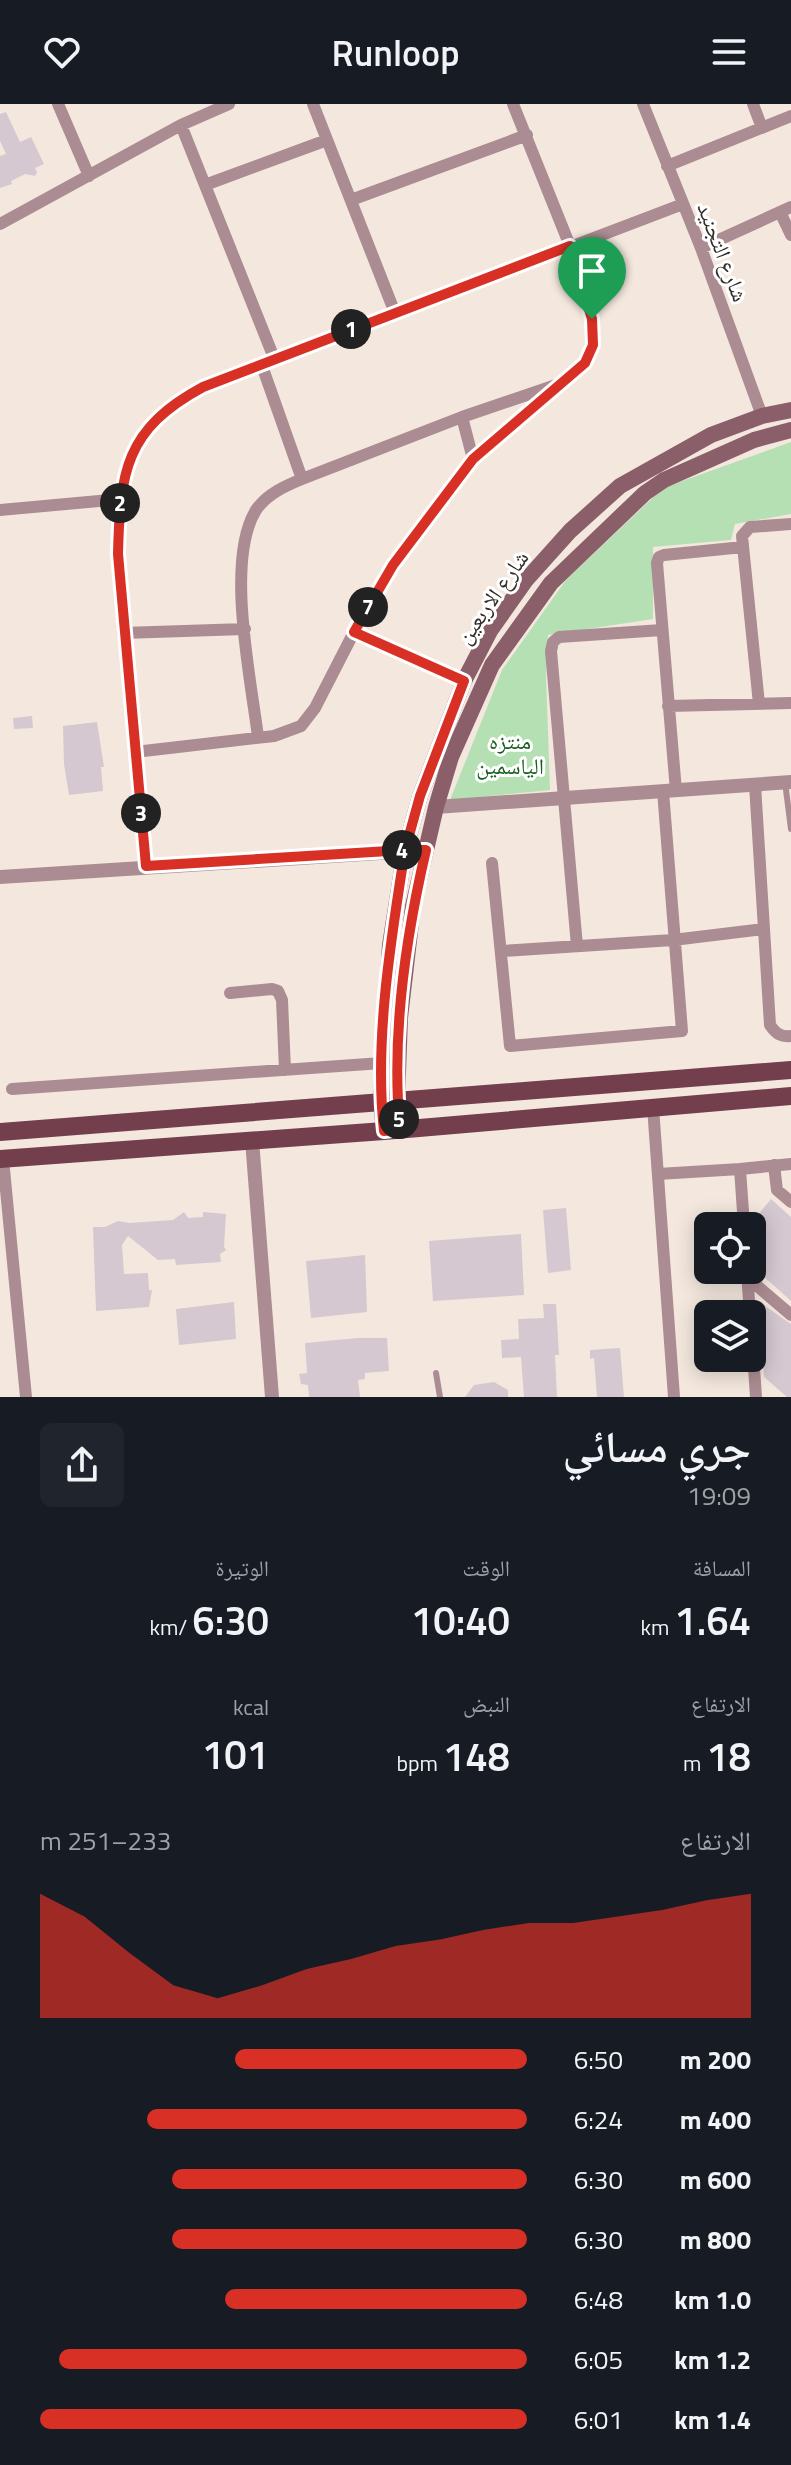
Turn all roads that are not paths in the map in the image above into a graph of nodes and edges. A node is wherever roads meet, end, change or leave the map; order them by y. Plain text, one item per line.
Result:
1 (58, 104) edge
2 (229, 104) edge
3 (313, 104) edge
4 (513, 104) edge
5 (643, 104) edge
6 (753, 104) edge
7 (791, 116) edge
8 (181, 125) junction
9 (762, 128) junction
10 (527, 135) junction
11 (327, 140) junction
12 (667, 166) junction
13 (89, 176) junction
14 (205, 185) junction
15 (351, 200) junction
16 (683, 204) junction
17 (786, 210) edge
18 (0, 224) edge
19 (791, 235) edge
20 (570, 246) junction
21 (701, 248) junction
22 (395, 313) junction
23 (274, 358) junction
24 (261, 363) junction
25 (566, 381) junction
26 (791, 410) edge
27 (762, 416) junction
28 (462, 417) junction
29 (791, 430) edge
30 (711, 435) junction
31 (719, 456) junction
32 (473, 459) junction
33 (302, 479) junction
34 (121, 499) junction
35 (0, 509) edge
36 (791, 524) edge
37 (743, 547) junction
38 (245, 629) junction
39 (662, 630) junction
40 (354, 632) junction
41 (123, 633) junction
42 (464, 681) junction
43 (791, 703) edge
44 (759, 704) junction
45 (668, 706) junction
46 (258, 737) junction
47 (135, 752) junction
48 (788, 782) edge
49 (755, 785) junction
50 (669, 791) junction
51 (564, 799) junction
52 (436, 807) junction
53 (791, 829) edge
54 (405, 850) junction
55 (426, 850) junction
56 (492, 863) dead end
57 (146, 866) junction
58 (0, 877) edge
59 (764, 929) junction
60 (673, 940) junction
61 (577, 946) junction
62 (502, 951) junction
63 (230, 993) dead end
64 (791, 1036) edge
65 (382, 1063) junction
66 (285, 1070) junction
67 (791, 1070) edge
68 (12, 1089) dead end
69 (791, 1096) edge
70 (389, 1102) junction
71 (653, 1107) junction
72 (392, 1130) junction
73 (0, 1132) edge
74 (252, 1140) junction
75 (2, 1159) edge
76 (791, 1164) edge
77 (774, 1165) junction
78 (740, 1169) junction
79 (658, 1174) junction
80 (791, 1202) edge
81 (4, 1208) edge
82 (743, 1212) edge
83 (758, 1284) edge
84 (791, 1315) edge
85 (754, 1372) edge
86 (436, 1373) dead end
87 (756, 1393) edge
88 (26, 1397) edge
89 (272, 1397) edge
90 (440, 1397) edge
91 (674, 1397) edge
92 (766, 1397) edge

1 - 13 street
2 - 8 street
3 - 11 street
4 - 10 street
5 - 12 street, شارع التجنيد
6 - 9 street
7 - 9 street
8 - 13 street
8 - 14 street
9 - 12 street
10 - 15 street
10 - 20 street
11 - 14 street
11 - 15 street
12 - 16 street, شارع التجنيد
13 - 18 street
14 - 23 street
15 - 22 street
16 - 20 street
16 - 21 street, شارع التجنيد
17 - 19 street
17 - 21 street
20 - 22 street
20 - 25 street
21 - 27 street, شارع التجنيد
22 - 23 street
23 - 24 street
24 - 33 street
24 - 34 street
25 - 28 street
25 - 32 street
26 - 27 main road, شارع الاربعين
27 - 30 main road, شارع الاربعين
28 - 32 street
28 - 33 street
29 - 31 main road
30 - 31 main road
30 - 42 main road, شارع الاربعين
31 - 52 main road
32 - 40 street
33 - 38 street
34 - 35 street
34 - 41 street
36 - 37 street
37 - 39 street
37 - 44 street
38 - 41 street
38 - 46 street
39 - 45 street
39 - 51 street
40 - 42 street
40 - 46 street
41 - 47 street
42 - 54 main road, شارع الاربعين
43 - 44 street
44 - 45 street
45 - 50 street
46 - 47 street
47 - 57 street
48 - 49 street
48 - 53 lane
49 - 50 street
49 - 59 street
50 - 51 street
50 - 60 street
51 - 52 street
51 - 61 street
52 - 55 main road
54 - 55 street
54 - 57 street
54 - 65 main road, شارع الاربعين
55 - 70 main road
56 - 62 street
57 - 58 street
59 - 60 street
59 - 64 street
60 - 61 street
60 - 62 street
61 - 62 street
63 - 66 street
65 - 66 street
65 - 70 main road, شارع الاربعين
66 - 68 street
67 - 70 main road
69 - 71 main road
70 - 72 main road, شارع الاربعين
70 - 73 main road
71 - 72 main road
71 - 79 street
72 - 74 main road
74 - 75 main road
74 - 89 street
75 - 81 street
76 - 77 street
77 - 78 street
77 - 80 street
78 - 79 street
78 - 82 street
79 - 91 street
81 - 88 street
83 - 84 street
85 - 87 street
86 - 90 lane
87 - 92 street

